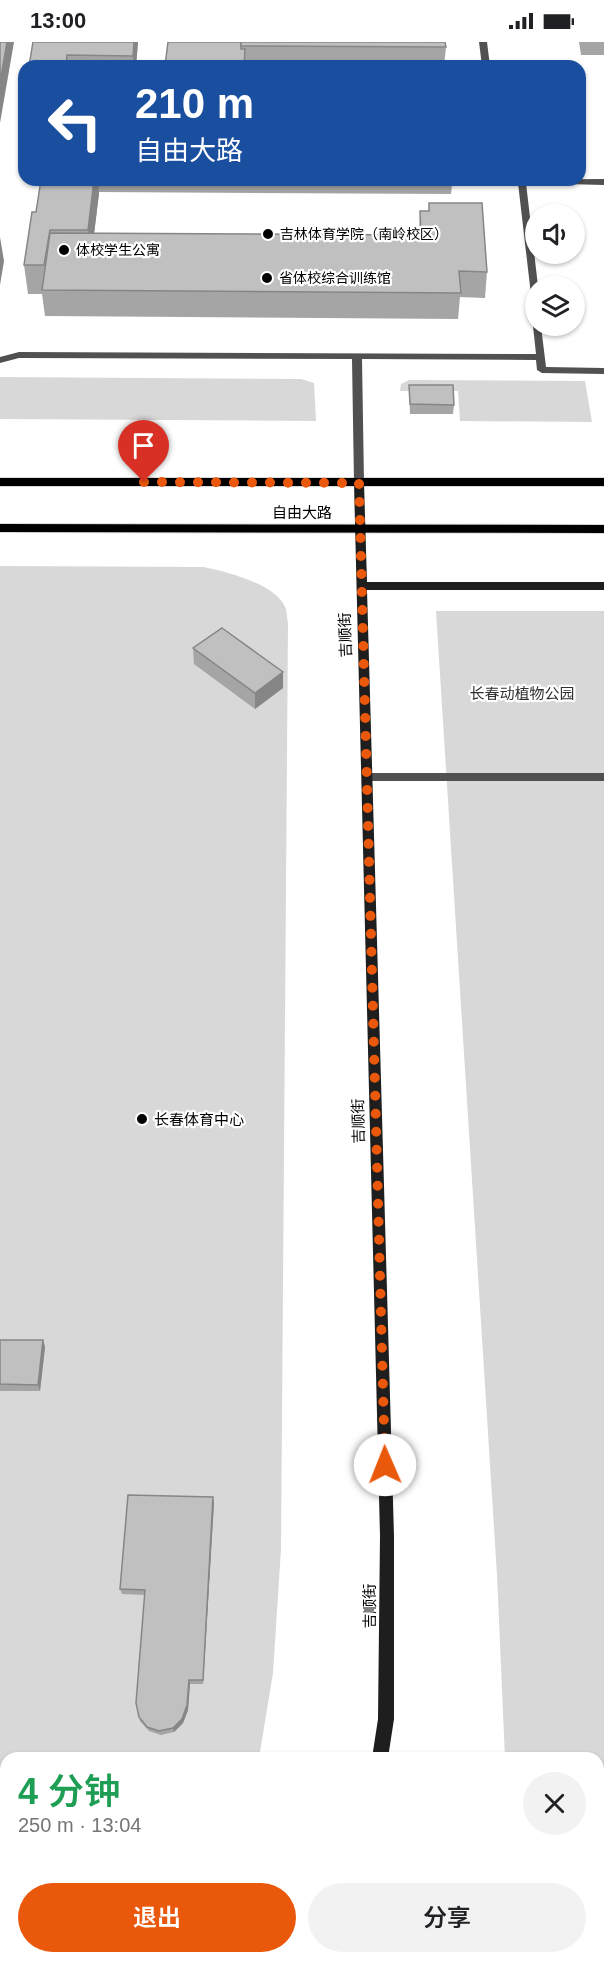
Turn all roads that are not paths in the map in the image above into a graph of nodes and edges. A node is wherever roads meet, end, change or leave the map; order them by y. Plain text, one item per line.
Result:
1 (483, 42) edge
2 (485, 60) edge
3 (586, 182) edge
4 (604, 182) edge
5 (523, 186) edge
6 (532, 276) edge
7 (538, 336) edge
8 (357, 356) junction
9 (541, 357) junction
10 (0, 360) edge
11 (604, 370) edge
12 (0, 482) edge
13 (604, 482) edge
14 (359, 483) junction
15 (0, 528) edge
16 (360, 528) junction
17 (604, 529) edge
18 (362, 586) junction
19 (604, 586) edge
20 (367, 777) junction
21 (604, 777) edge
22 (381, 1752) edge

1 - 2 lane
3 - 4 lane
5 - 6 lane
7 - 9 lane
8 - 9 lane
8 - 10 lane
8 - 14 lane
9 - 11 lane
12 - 14 main road, 自由大路
13 - 14 main road, 自由大路
14 - 16 main road, 吉顺街
15 - 16 main road, 自由大路
16 - 17 main road, 自由大路
16 - 18 main road, 吉顺街
18 - 19 main road
18 - 20 main road, 吉顺街
20 - 21 lane
20 - 22 main road, 吉顺街

